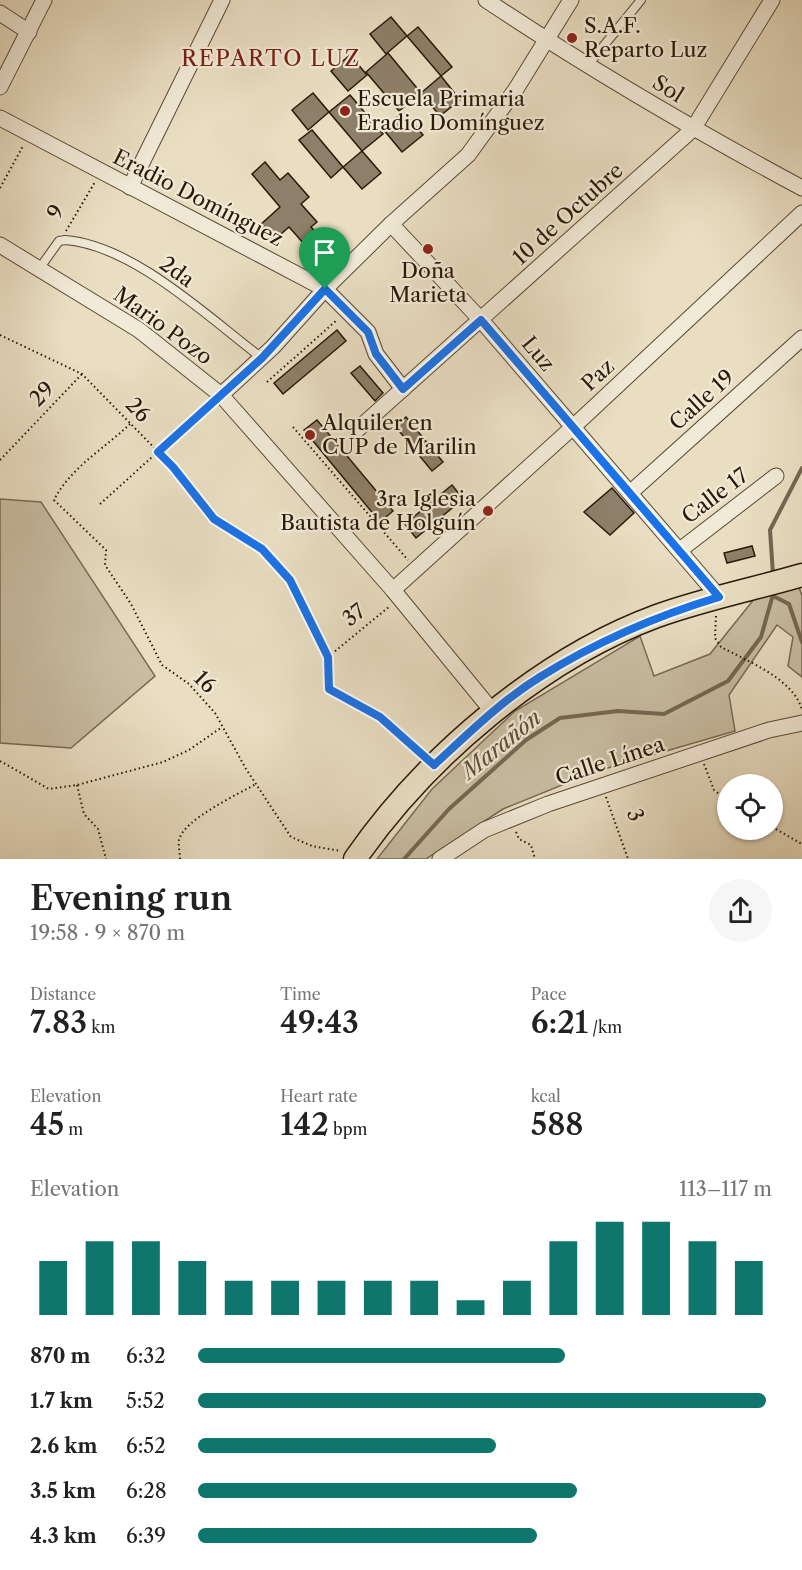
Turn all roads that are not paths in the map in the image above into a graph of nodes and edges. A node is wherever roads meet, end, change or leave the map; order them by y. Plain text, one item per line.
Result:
1 (44, 0) edge
2 (222, 0) edge
3 (486, 0) edge
4 (571, 0) edge
5 (641, 0) edge
6 (772, 0) edge
7 (0, 13) edge
8 (29, 32) junction
9 (547, 41) junction
10 (588, 65) junction
11 (0, 87) edge
12 (0, 118) edge
13 (693, 129) junction
14 (130, 187) junction
15 (802, 188) edge
16 (802, 213) edge
17 (391, 224) junction
18 (59, 242) joint
19 (1, 249) edge
20 (39, 269) junction
21 (325, 289) junction
22 (481, 320) junction
23 (802, 338) edge
24 (262, 358) junction
25 (403, 389) junction
26 (221, 395) junction
27 (573, 427) junction
28 (357, 430) dead end
29 (776, 476) dead end
30 (630, 493) junction
31 (680, 550) junction
32 (795, 577) edge
33 (396, 594) junction
34 (717, 598) junction
35 (493, 712) junction
36 (802, 723) edge
37 (357, 856) edge
38 (440, 859) edge

1 - 8 street
2 - 14 street
3 - 9 street, Sol
4 - 9 street
5 - 10 lane
6 - 13 street, 10 de Octubre
7 - 8 street
8 - 11 street
9 - 10 street, Sol
9 - 17 street
10 - 13 street, Sol
12 - 14 street, Eradio Domínguez
13 - 15 street, Sol
13 - 22 street, 10 de Octubre
14 - 21 street, Eradio Domínguez
16 - 27 street, Paz
17 - 21 street
17 - 22 street, Luz
18 - 20 lane, 9
18 - 24 lane, 2da
19 - 20 street, Mario Pozo
20 - 26 street, Mario Pozo
21 - 24 street
21 - 25 street, Eradio Domínguez
22 - 25 street, 10 de Octubre
22 - 27 street, Luz
23 - 30 street, Calle 19
24 - 26 street
25 - 28 street, 10 de Octubre
26 - 33 street, Mario Pozo
27 - 30 street, Luz
27 - 33 street, Paz
29 - 31 street, Calle 17
30 - 31 street, Luz
31 - 34 street, Luz
32 - 34 main road
33 - 35 street, Mario Pozo
34 - 35 main road
35 - 37 main road
36 - 38 street, Calle Línea

